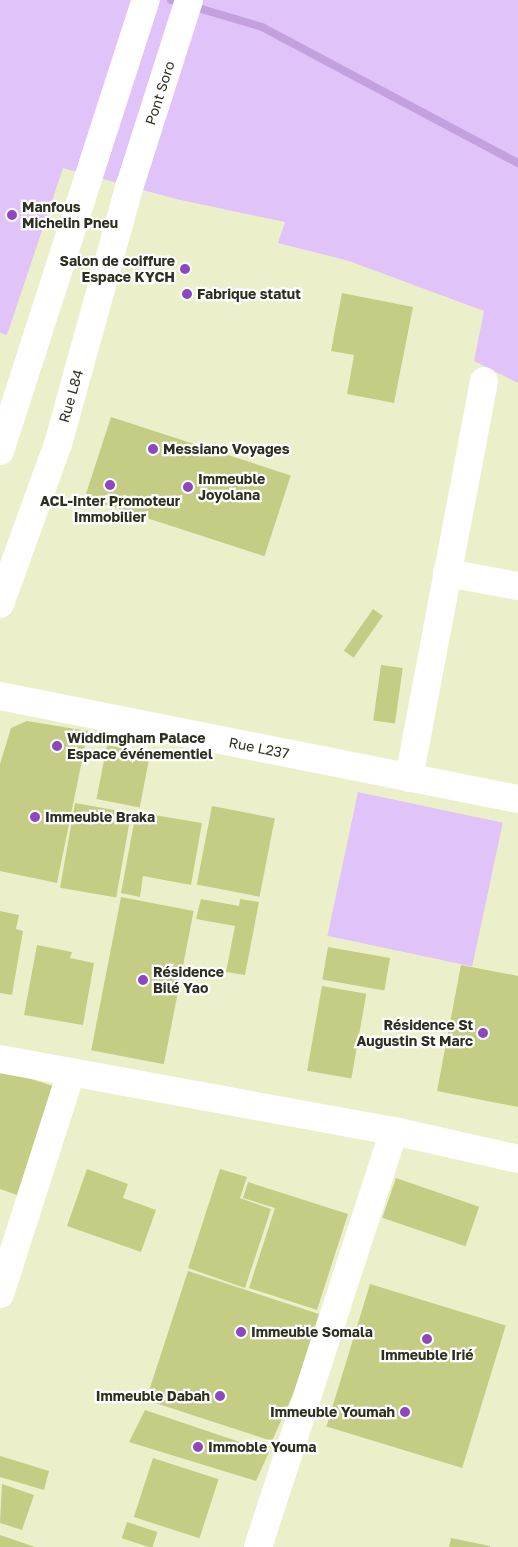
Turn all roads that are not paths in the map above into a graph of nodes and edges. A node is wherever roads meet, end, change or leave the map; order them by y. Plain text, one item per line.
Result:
1 (146, 0) edge
2 (189, 0) edge
3 (130, 185) joint
4 (484, 381) dead end
5 (0, 451) edge
6 (447, 573) junction
7 (518, 586) edge
8 (0, 604) edge
9 (0, 696) edge
10 (409, 778) junction
11 (518, 799) edge
12 (0, 1059) edge
13 (71, 1073) junction
14 (394, 1131) junction
15 (518, 1159) edge
16 (0, 1294) edge
17 (258, 1547) edge

1 - 5 street
2 - 3 street, Pont Soro
3 - 8 street, Rue L84
4 - 6 street
6 - 7 street
6 - 10 street
9 - 10 street, Rue L237
10 - 11 street, Rue L237
12 - 13 street
13 - 14 street
13 - 16 street
14 - 15 street
14 - 17 street

